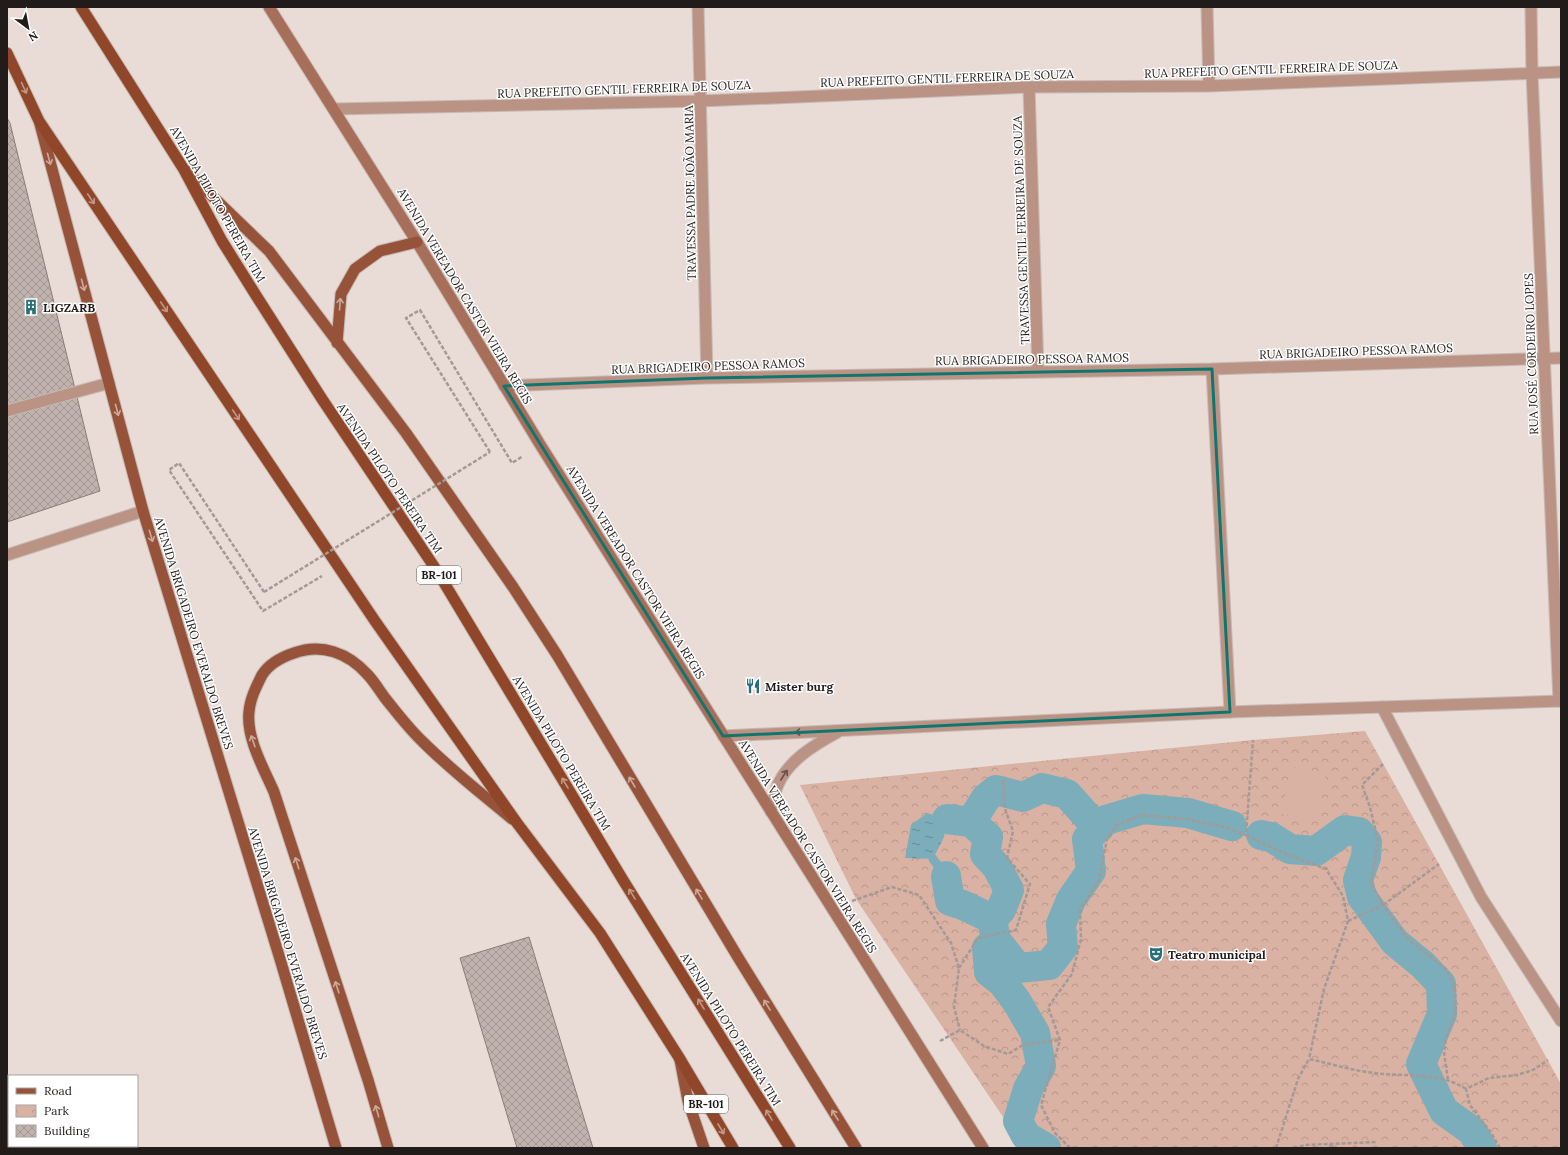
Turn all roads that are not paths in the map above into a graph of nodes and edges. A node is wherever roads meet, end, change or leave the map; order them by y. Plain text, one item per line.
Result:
1 (80, 7) edge
2 (269, 7) edge
3 (698, 7) edge
4 (1207, 7) edge
5 (1531, 7) edge
6 (7, 53) edge
7 (1561, 72) edge
8 (1532, 73) junction
9 (1209, 86) junction
10 (1029, 87) junction
11 (701, 101) junction
12 (334, 109) junction
13 (39, 121) junction
14 (183, 168) junction
15 (417, 242) junction
16 (337, 343) junction
17 (1561, 358) edge
18 (1544, 359) junction
19 (1212, 368) junction
20 (1038, 372) junction
21 (707, 378) junction
22 (109, 383) junction
23 (504, 386) junction
24 (7, 411) edge
25 (143, 511) junction
26 (7, 555) edge
27 (1560, 701) edge
28 (1382, 707) junction
29 (1230, 712) junction
30 (840, 731) junction
31 (723, 736) junction
32 (771, 812) junction
33 (517, 823) junction
34 (1561, 1021) edge
35 (680, 1059) junction
36 (336, 1148) edge
37 (388, 1148) edge
38 (704, 1148) edge
39 (733, 1148) edge
40 (790, 1148) edge
41 (856, 1148) edge
42 (983, 1148) edge

1 - 14 highway, AVENIDA PILOTO PEREIRA TIM / BR-101
2 - 12 main road, AVENIDA VEREADOR CASTOR VIEIRA REGIS
3 - 11 street, TRAVESSA PADRE JOÃO MARIA
4 - 9 street
5 - 8 street, RUA JOSÉ CORDEIRO LOPES
6 -> 13 highway, BR-101
7 - 8 street, RUA PREFEITO GENTIL FERREIRA DE SOUZA
8 - 9 street, RUA PREFEITO GENTIL FERREIRA DE SOUZA
8 - 18 street, RUA JOSÉ CORDEIRO LOPES
9 - 10 street, RUA PREFEITO GENTIL FERREIRA DE SOUZA
10 - 11 street, RUA PREFEITO GENTIL FERREIRA DE SOUZA
10 - 20 street, TRAVESSA GENTIL FERREIRA DE SOUZA
11 - 12 street, RUA PREFEITO GENTIL FERREIRA DE SOUZA
11 - 21 street, TRAVESSA PADRE JOÃO MARIA
12 - 15 main road, AVENIDA VEREADOR CASTOR VIEIRA REGIS
13 -> 22 main road, AVENIDA BRIGADEIRO EVERALDO BREVES
13 -> 33 highway, BR-101
14 - 16 main road
40 -> 14 highway, AVENIDA PILOTO PEREIRA TIM / BR-101
16 -> 15 main road
15 - 23 main road, AVENIDA VEREADOR CASTOR VIEIRA REGIS
41 -> 16 main road
17 - 18 street, RUA BRIGADEIRO PESSOA RAMOS
18 - 19 street, RUA BRIGADEIRO PESSOA RAMOS
18 - 27 street, RUA JOSÉ CORDEIRO LOPES
19 - 20 street, RUA BRIGADEIRO PESSOA RAMOS
19 - 29 street
20 - 21 street, RUA BRIGADEIRO PESSOA RAMOS
21 - 23 street, RUA BRIGADEIRO PESSOA RAMOS
22 - 24 street
22 -> 25 main road, AVENIDA BRIGADEIRO EVERALDO BREVES
23 - 31 main road, AVENIDA VEREADOR CASTOR VIEIRA REGIS
25 - 26 street
25 -> 36 main road, AVENIDA BRIGADEIRO EVERALDO BREVES
27 - 28 street
28 - 29 street
28 - 34 street
29 - 30 street
30 -> 31 street
32 -> 30 street
31 - 32 main road, AVENIDA VEREADOR CASTOR VIEIRA REGIS
32 - 42 main road, AVENIDA VEREADOR CASTOR VIEIRA REGIS
33 - 35 highway, BR-101
37 -> 33 main road, AVENIDA BRIGADEIRO EVERALDO BREVES
35 - 38 main road
35 -> 39 highway, BR-101

